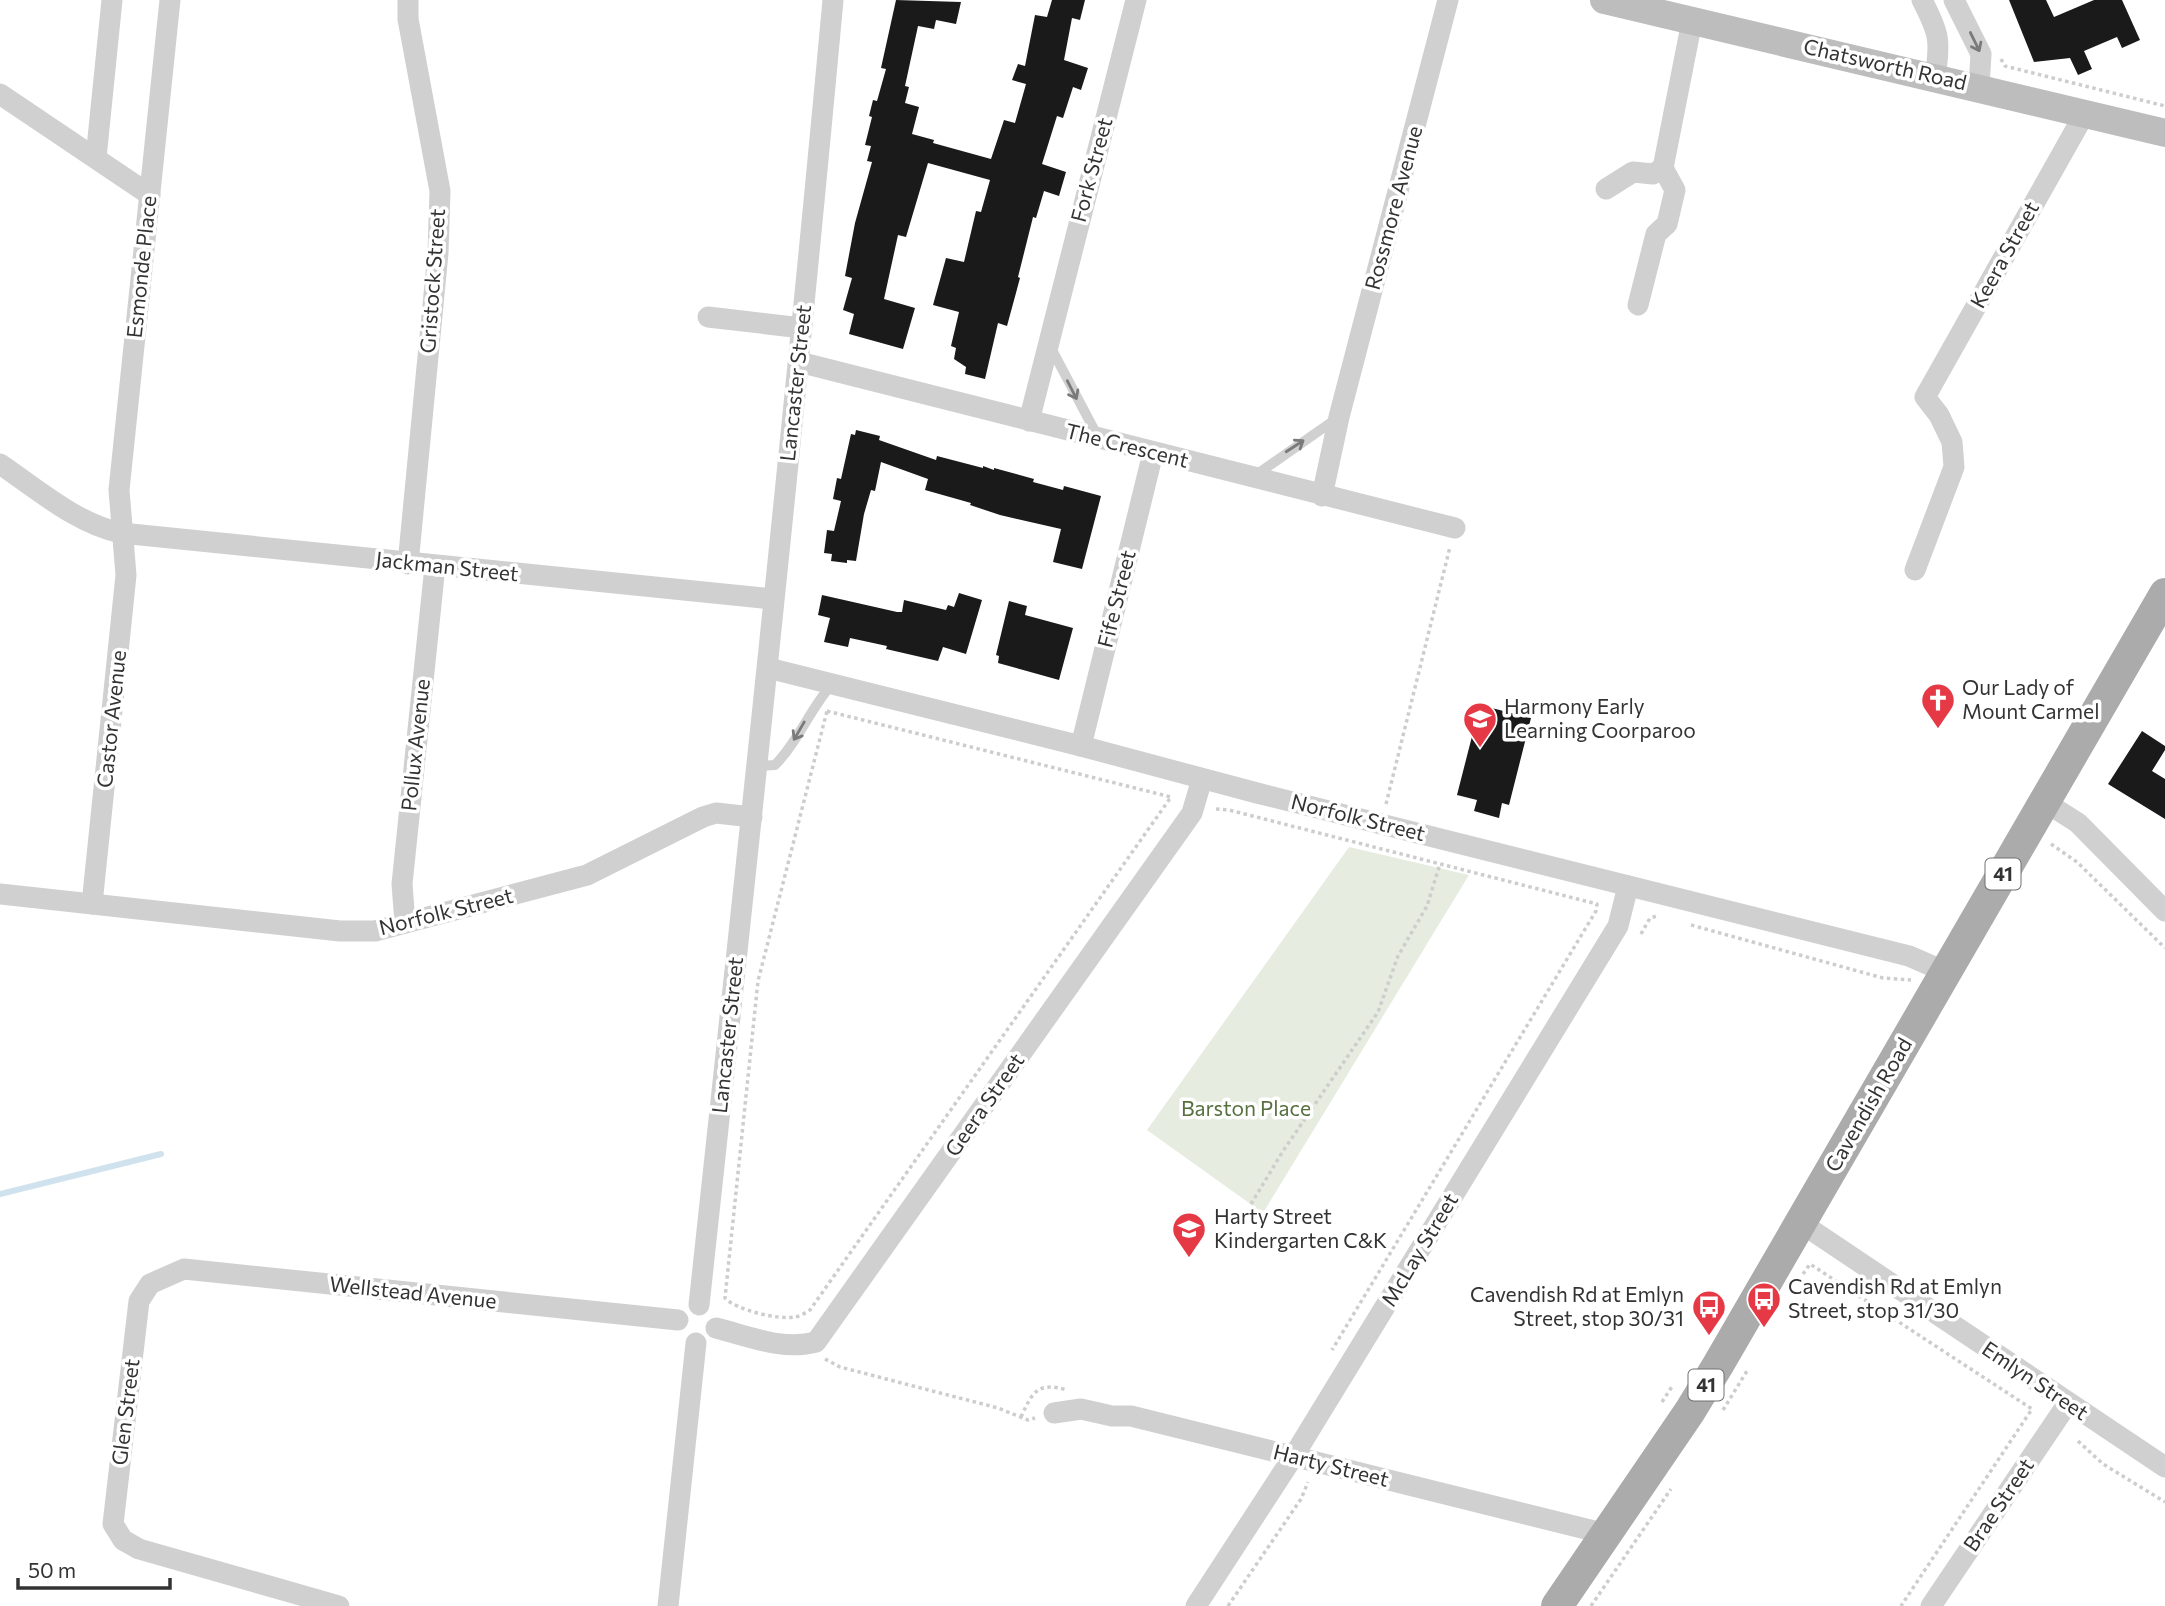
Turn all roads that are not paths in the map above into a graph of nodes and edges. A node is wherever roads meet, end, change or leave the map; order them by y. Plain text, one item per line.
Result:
1 (112, 0) edge
2 (170, 0) edge
3 (408, 0) edge
4 (833, 0) edge
5 (1136, 0) edge
6 (1448, 0) edge
7 (1604, 0) edge
8 (1922, 0) edge
9 (1954, 0) edge
10 (1692, 21) junction
11 (1935, 77) junction
12 (1979, 87) junction
13 (0, 94) edge
14 (2085, 113) junction
15 (2165, 133) edge
16 (96, 158) junction
17 (1663, 168) junction
18 (1606, 189) dead end
19 (150, 195) junction
20 (1638, 305) dead end
21 (708, 317) dead end
22 (802, 328) junction
23 (1048, 340) junction
24 (799, 362) junction
25 (1339, 417) junction
26 (1029, 421) junction
27 (1099, 439) junction
28 (1153, 453) junction
29 (0, 464) edge
30 (1253, 477) junction
31 (1322, 496) junction
32 (1455, 528) road end
33 (121, 533) junction
34 (408, 564) junction
35 (435, 566) junction
36 (1915, 570) dead end
37 (2165, 594) edge
38 (773, 599) junction
39 (768, 668) junction
40 (832, 684) junction
41 (1081, 746) junction
42 (758, 766) junction
43 (1202, 779) junction
44 (2045, 802) junction
45 (752, 817) junction
46 (1628, 886) junction
47 (0, 894) edge
48 (92, 904) junction
49 (2165, 911) edge
50 (405, 923) junction
51 (1946, 972) junction
52 (1801, 1223) junction
53 (150, 1284) joint
54 (699, 1305) junction
55 (678, 1320) junction
56 (716, 1328) junction
57 (695, 1343) junction
58 (2068, 1403) junction
59 (1054, 1413) road end
60 (1293, 1457) junction
61 (2165, 1467) edge
62 (1606, 1534) junction
63 (339, 1606) edge
64 (668, 1606) edge
65 (1196, 1606) edge
66 (1557, 1606) edge
67 (1931, 1606) edge

1 - 16 street
2 - 19 street, Esmonde Place
3 - 34 street, Gristock Street
4 - 22 street, Lancaster Street
5 - 23 street, Fork Street
6 - 25 street, Rossmore Avenue
7 - 10 main road, Chatsworth Road
8 - 11 street
9 -> 12 street
10 - 11 main road, Chatsworth Road
10 - 17 street
11 - 12 main road, Chatsworth Road
12 - 14 main road, Chatsworth Road
13 - 16 street
14 - 15 main road, Chatsworth Road
14 - 36 street, Keera Street
16 - 19 street
17 - 18 street
17 - 20 street
19 - 33 street, Esmonde Place
21 - 22 street
22 - 24 street, Lancaster Street
23 - 26 street, Fork Street
23 -> 27 lane
24 - 26 street, The Crescent
24 - 38 street, Lancaster Street
30 -> 25 lane
25 - 31 street, Rossmore Avenue
26 - 27 street, The Crescent
27 - 28 street, The Crescent
28 - 30 street, The Crescent
28 - 41 street, Fife Street
29 - 33 street, Jackman Street
30 - 31 street, The Crescent
31 - 32 street, The Crescent
33 - 34 street, Jackman Street
33 - 48 street, Castor Avenue
34 - 35 street, Jackman Street
35 - 38 street, Jackman Street
35 - 50 street, Pollux Avenue
37 - 44 main road, Cavendish Road / 41
38 - 39 street, Lancaster Street
39 - 40 street, Norfolk Street
39 - 42 street, Lancaster Street
40 - 41 street, Norfolk Street
40 -> 42 lane
41 - 43 street, Norfolk Street
42 - 45 street, Lancaster Street
43 - 46 street, Norfolk Street
43 - 56 street, Geera Street
44 - 49 street
44 - 51 main road, Cavendish Road / 41
45 - 50 street, Norfolk Street
45 - 54 street, Lancaster Street
46 - 51 street, Norfolk Street
46 - 60 street, McLay Street
47 - 48 street, Norfolk Street
48 - 50 street, Norfolk Street
51 - 52 main road, Cavendish Road / 41
52 - 58 street, Emlyn Street
52 - 62 main road, Cavendish Road / 41
53 - 55 street, Wellstead Avenue
53 - 63 street, Glen Street
54 - 55 street
54 - 56 street
55 - 57 street
56 - 57 street
57 - 64 street
58 - 61 street, Emlyn Street
58 - 67 street, Brae Street
59 - 60 street, Harty Street
60 - 62 street, Harty Street
60 - 65 street, McLay Street
62 - 66 main road, Cavendish Road / 41

